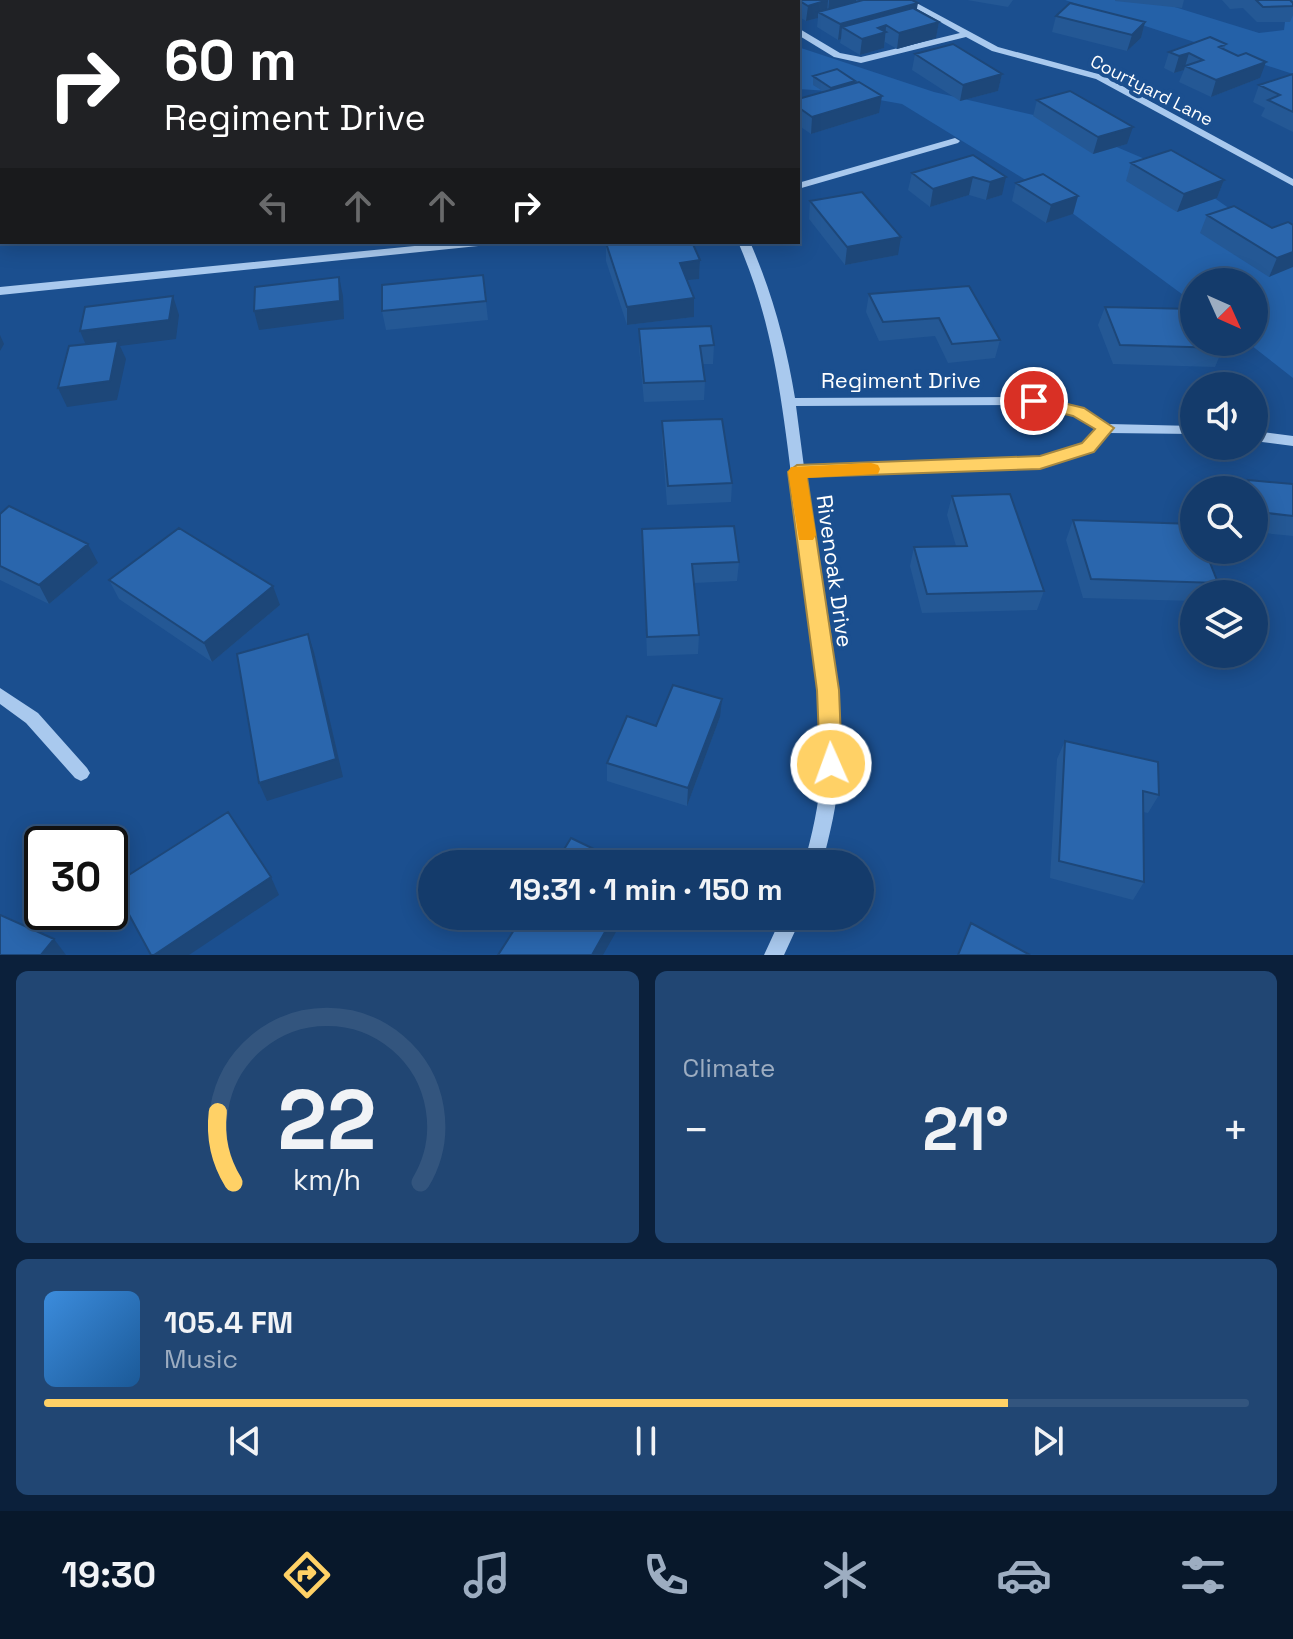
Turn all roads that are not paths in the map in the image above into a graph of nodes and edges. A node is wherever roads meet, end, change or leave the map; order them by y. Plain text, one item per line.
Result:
1 (905, 0) edge
2 (800, 32) edge
3 (967, 34) junction
4 (955, 141) dead end
5 (1293, 183) edge
6 (800, 185) edge
7 (468, 244) edge
8 (745, 244) edge
9 (0, 291) edge
10 (788, 402) junction
11 (1106, 428) junction
12 (1180, 430) edge
13 (1268, 438) edge
14 (1293, 441) edge
15 (797, 472) junction
16 (0, 695) edge
17 (81, 773) dead end
18 (817, 850) edge
19 (786, 930) edge
20 (774, 955) edge

1 - 3 street, Courtyard Lane
2 - 3 street
3 - 5 street, Courtyard Lane
4 - 6 street
7 - 9 street
8 - 10 street, Rivenoak Drive
10 - 11 street, Regiment Drive
10 - 15 street, Rivenoak Drive
11 - 12 street, Regiment Drive
11 - 15 street
13 - 14 street
15 - 18 street, Rivenoak Drive
16 - 17 street
19 - 20 street

